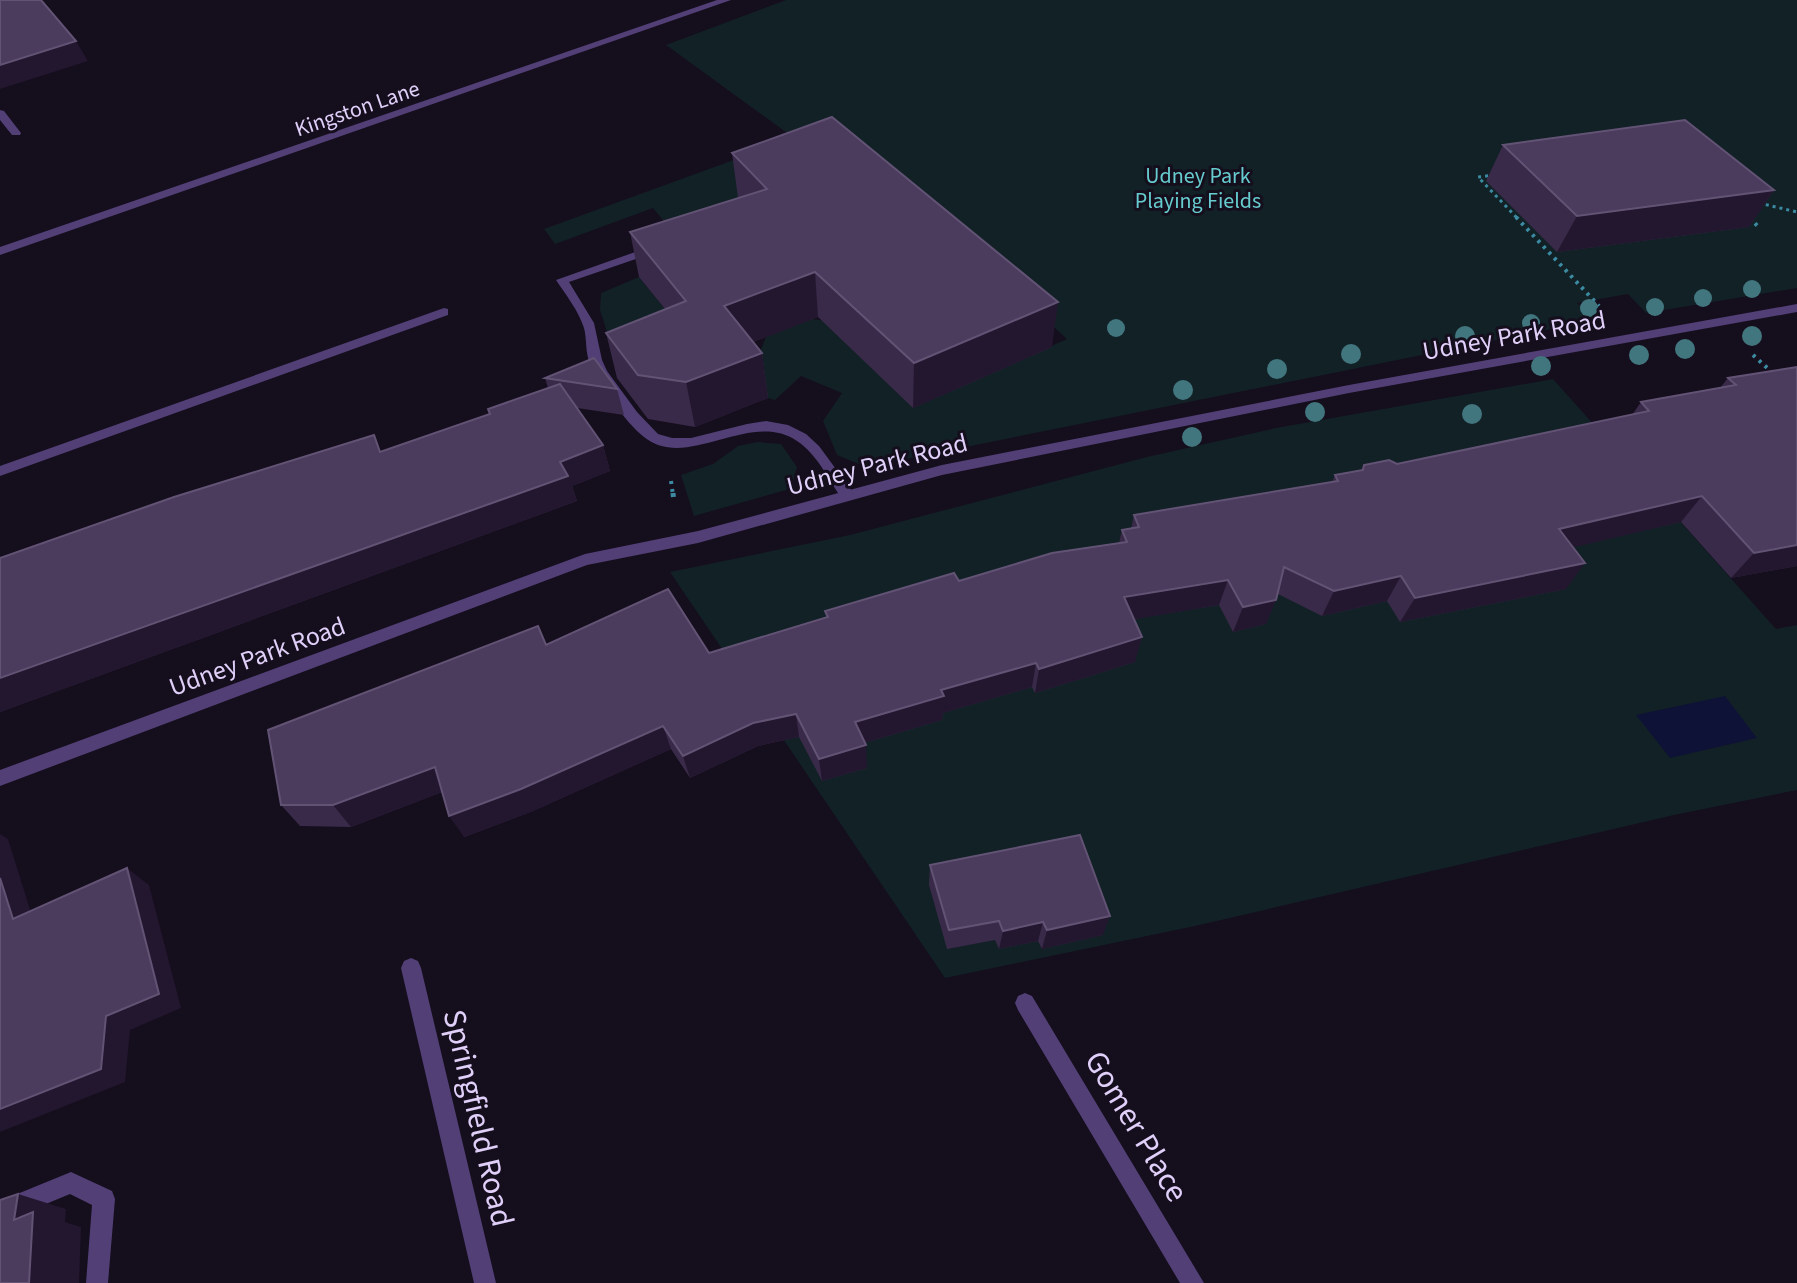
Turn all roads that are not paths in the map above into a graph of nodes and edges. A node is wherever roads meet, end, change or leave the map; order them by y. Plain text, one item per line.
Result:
1 (726, 0) edge
2 (0, 113) edge
3 (16, 133) dead end
4 (675, 242) edge
5 (0, 251) edge
6 (1797, 308) edge
7 (444, 312) dead end
8 (0, 471) edge
9 (847, 495) junction
10 (0, 778) edge
11 (411, 968) dead end
12 (1025, 1003) dead end
13 (0, 1212) edge
14 (97, 1283) edge
15 (485, 1283) edge
16 (1193, 1283) edge

1 - 5 street, Kingston Lane
2 - 3 street
4 - 9 street
6 - 9 street, Udney Park Road
7 - 8 street
9 - 10 street, Udney Park Road
11 - 15 street, Springfield Road
12 - 16 street, Gomer Place
13 - 14 street

